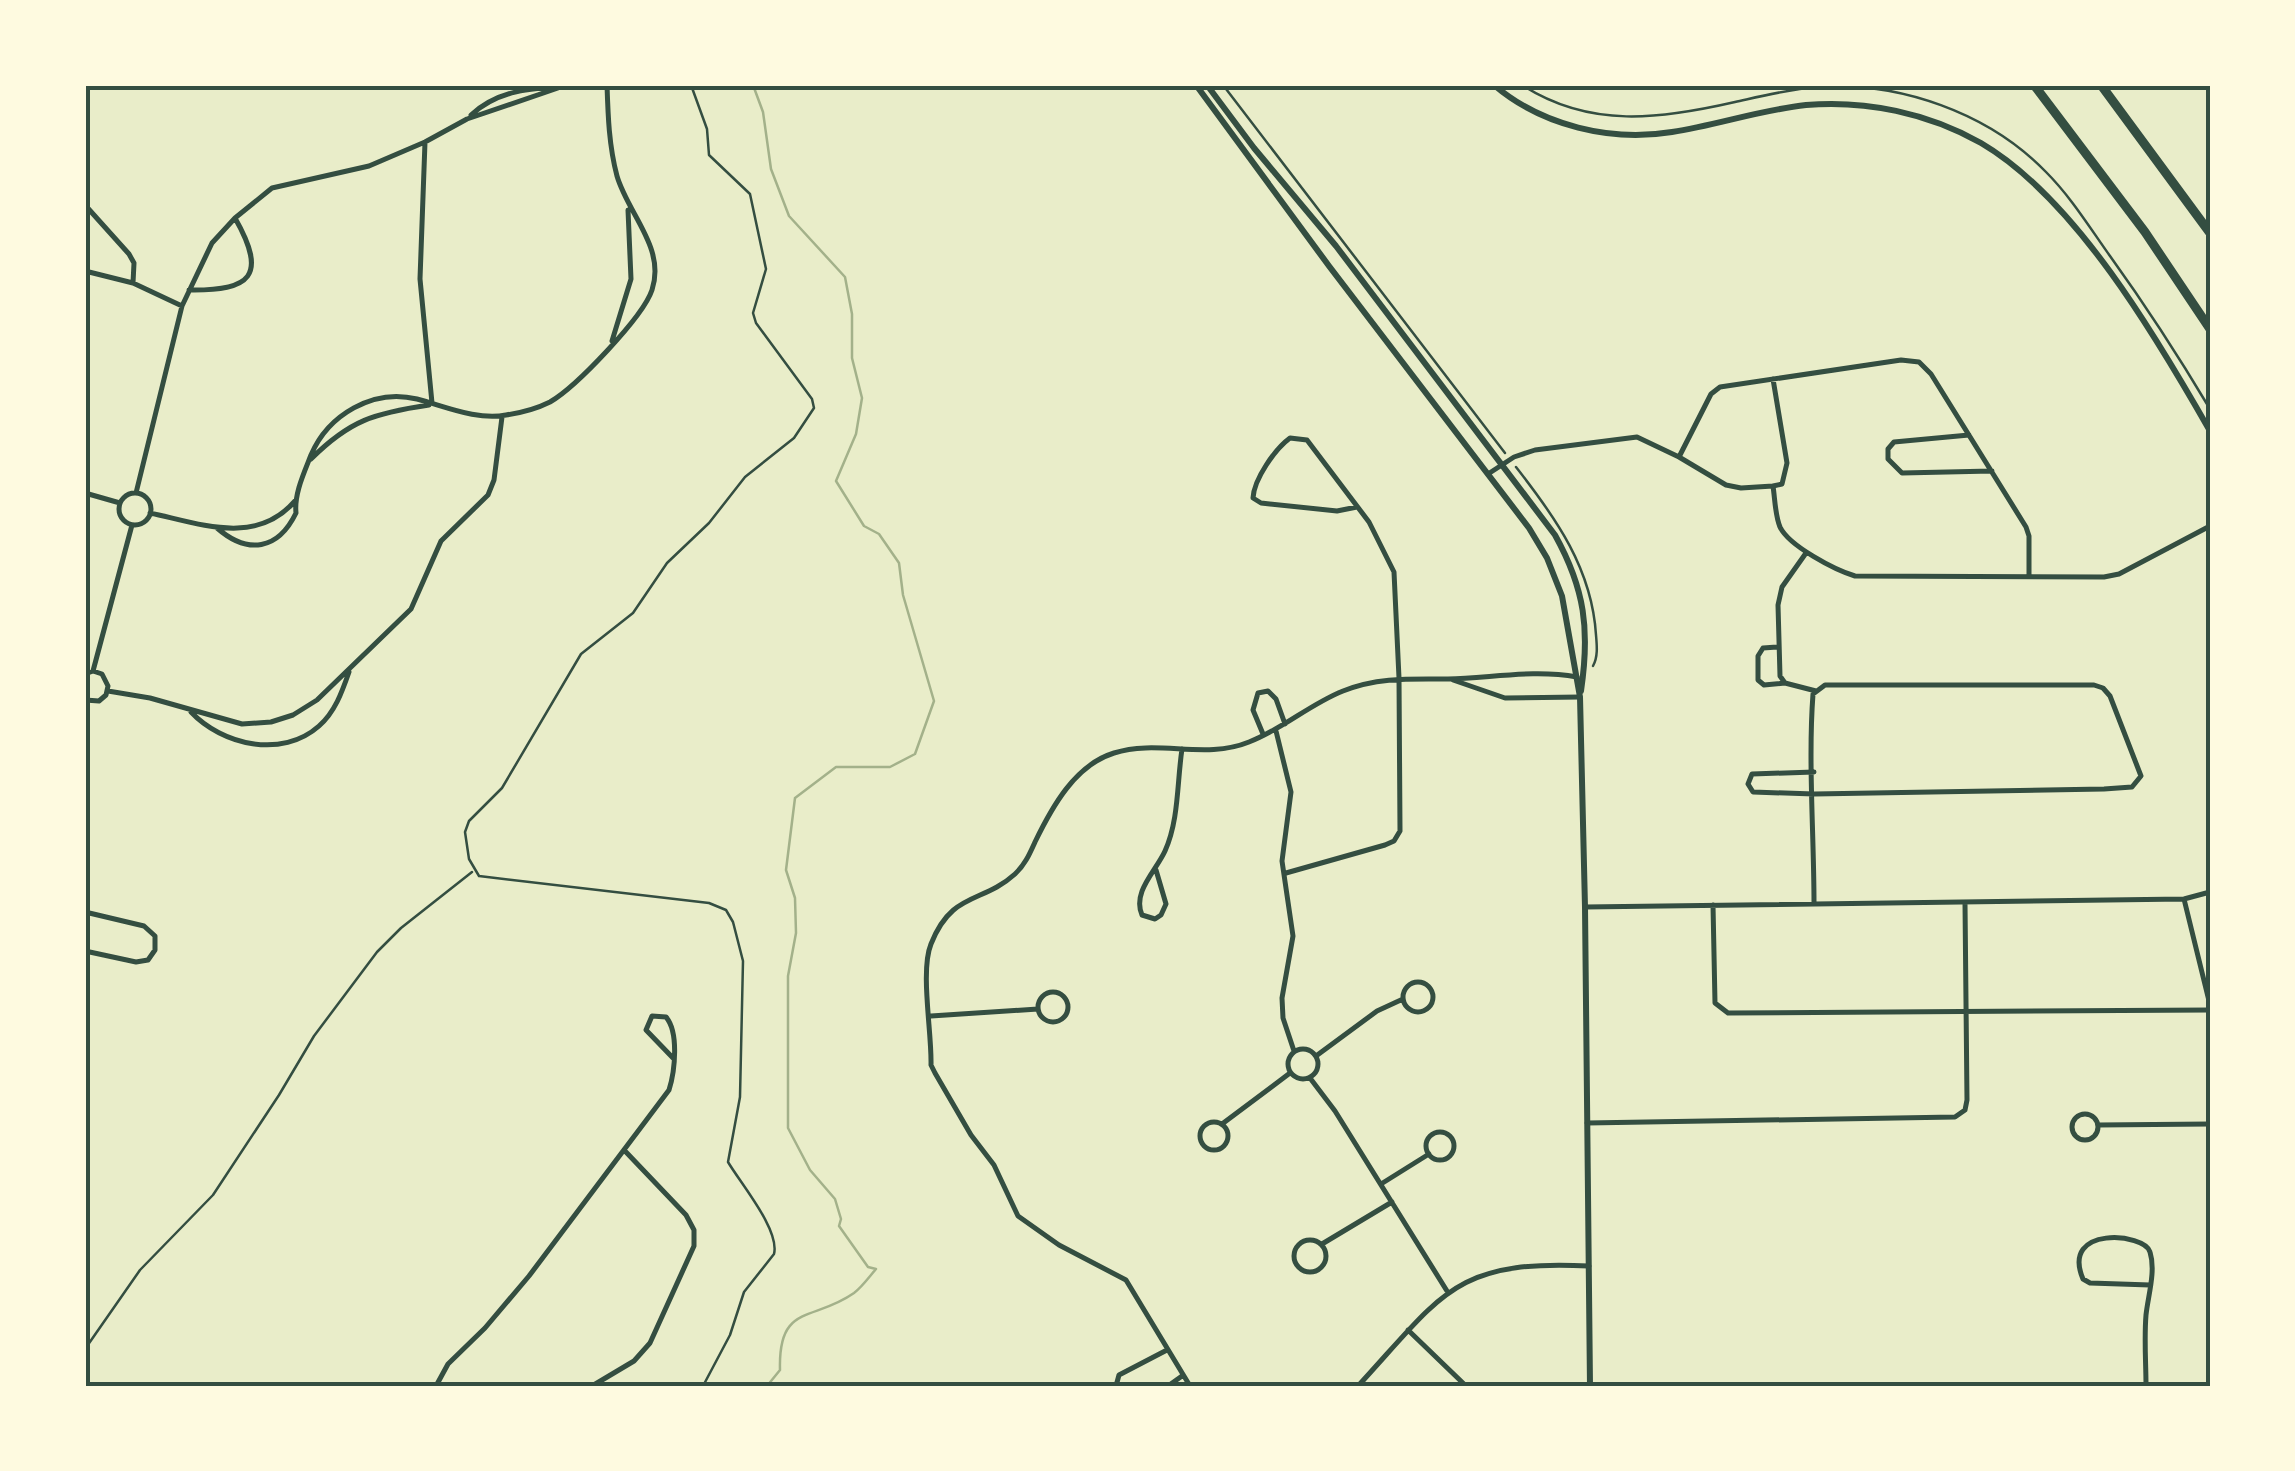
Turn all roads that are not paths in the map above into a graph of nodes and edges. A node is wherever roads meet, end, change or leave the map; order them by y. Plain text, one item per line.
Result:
1 (595, 85) edge
2 (607, 85) edge
3 (1196, 85) edge
4 (1207, 85) edge
5 (1494, 85) edge
6 (2034, 85) edge
7 (2100, 85) edge
8 (558, 88) junction
9 (467, 119) junction
10 (425, 142) junction
11 (85, 205) edge
12 (628, 208) junction
13 (235, 218) junction
14 (2210, 233) edge
15 (85, 272) edge
16 (133, 283) junction
17 (189, 290) junction
18 (182, 306) junction
19 (2210, 329) edge
20 (610, 344) junction
21 (1773, 380) junction
22 (432, 404) junction
23 (502, 417) junction
24 (2210, 432) edge
25 (1969, 435) junction
26 (1679, 457) junction
27 (309, 460) junction
28 (1503, 464) junction
29 (1992, 471) junction
30 (1488, 474) junction
31 (1773, 486) junction
32 (85, 493) edge
33 (136, 493) junction
34 (295, 501) junction
35 (120, 503) junction
36 (1357, 506) junction
37 (150, 513) junction
38 (132, 525) junction
39 (2210, 526) edge
40 (217, 528) junction
41 (1807, 552) junction
42 (2029, 576) junction
43 (1778, 647) junction
44 (350, 670) junction
45 (93, 672) junction
46 (85, 674) edge
47 (1579, 677) junction
48 (1399, 678) junction
49 (1450, 679) junction
50 (1785, 683) junction
51 (108, 691) junction
52 (1816, 691) junction
53 (1580, 697) junction
54 (85, 700) edge
55 (190, 711) junction
56 (1284, 724) junction
57 (1276, 730) junction
58 (1264, 736) junction
59 (1182, 749) junction
60 (1814, 772) junction
61 (1814, 794) junction
62 (1156, 870) junction
63 (1286, 874) junction
64 (2210, 892) edge
65 (2184, 899) junction
66 (1965, 902) junction
67 (1814, 903) junction
68 (1713, 905) junction
69 (1586, 906) junction
70 (85, 912) edge
71 (85, 951) edge
72 (1403, 999) junction
73 (2210, 1008) edge
74 (1038, 1009) junction
75 (1967, 1012) junction
76 (931, 1016) junction
77 (1294, 1051) junction
78 (1316, 1056) junction
79 (673, 1058) junction
80 (1290, 1072) junction
81 (1310, 1078) junction
82 (1587, 1123) junction
83 (1222, 1124) junction
84 (2210, 1124) edge
85 (2098, 1125) junction
86 (625, 1152) junction
87 (1429, 1154) junction
88 (1381, 1184) junction
89 (1392, 1202) junction
90 (1321, 1245) junction
91 (1588, 1266) junction
92 (2150, 1285) junction
93 (1447, 1291) junction
94 (1408, 1330) junction
95 (1168, 1350) junction
96 (1182, 1376) junction
97 (436, 1386) edge
98 (592, 1386) edge
99 (1116, 1386) edge
100 (1168, 1386) edge
101 (1190, 1386) edge
102 (1358, 1386) edge
103 (1466, 1386) edge
104 (1590, 1386) edge
105 (2146, 1386) edge

1 - 8 street
2 - 12 street
3 - 30 street
4 - 28 street
5 - 24 street
6 - 19 highway
7 - 14 highway
8 - 9 street
8 - 9 street
9 - 10 street
10 - 13 street
10 - 22 street
11 - 16 street
12 - 20 street
12 - 20 street
13 - 17 street
13 - 17 street
15 - 16 street
16 - 18 street
17 - 18 street
18 - 33 street
20 - 23 street
21 - 25 street
21 - 26 street
21 - 31 street
22 - 23 street
22 - 27 street
22 - 27 street
23 - 44 street
25 - 29 street
25 - 29 street
26 - 28 street
26 - 31 street
27 - 34 street
28 - 30 street
28 - 47 street
29 - 42 street
30 - 47 street
31 - 41 street
32 - 35 street
33 - 35 street
33 - 37 street
34 - 40 street
34 - 40 street
35 - 38 street
36 - 36 street
36 - 48 street
37 - 38 street
37 - 40 street
38 - 45 street
39 - 42 street
41 - 42 street
41 - 43 street
43 - 50 street
43 - 50 street
44 - 55 street
44 - 55 street
45 - 46 street
45 - 51 street
47 - 49 street
47 - 53 street
48 - 49 street
48 - 56 street
48 - 63 street
49 - 53 street
50 - 52 street
51 - 54 street
51 - 55 street
52 - 60 street
52 - 61 street
53 - 69 street
56 - 57 street
56 - 58 street
57 - 58 street
57 - 63 street
58 - 59 street
59 - 62 street
59 - 76 street
60 - 61 street
60 - 61 street
61 - 67 street
62 - 62 street
63 - 77 street
64 - 65 street
65 - 66 street
65 - 73 street
66 - 67 street
66 - 75 street
67 - 68 street
68 - 69 street
68 - 75 street
69 - 82 street
70 - 71 street
72 - 72 street
72 - 78 street
73 - 75 street
74 - 74 street
74 - 76 street
75 - 82 street
76 - 95 street
77 - 78 street
77 - 80 street
78 - 81 street
79 - 79 street
79 - 86 street
80 - 81 street
80 - 83 street
81 - 88 street
82 - 91 street
83 - 83 street
84 - 85 street
85 - 85 street
86 - 97 street
86 - 98 street
87 - 87 street
87 - 88 street
88 - 89 street
89 - 90 street
89 - 93 street
90 - 90 street
91 - 93 street
91 - 104 street
92 - 92 street
92 - 105 street
93 - 94 street
94 - 102 street
94 - 103 street
95 - 96 street
95 - 99 street
96 - 100 street
96 - 101 street

